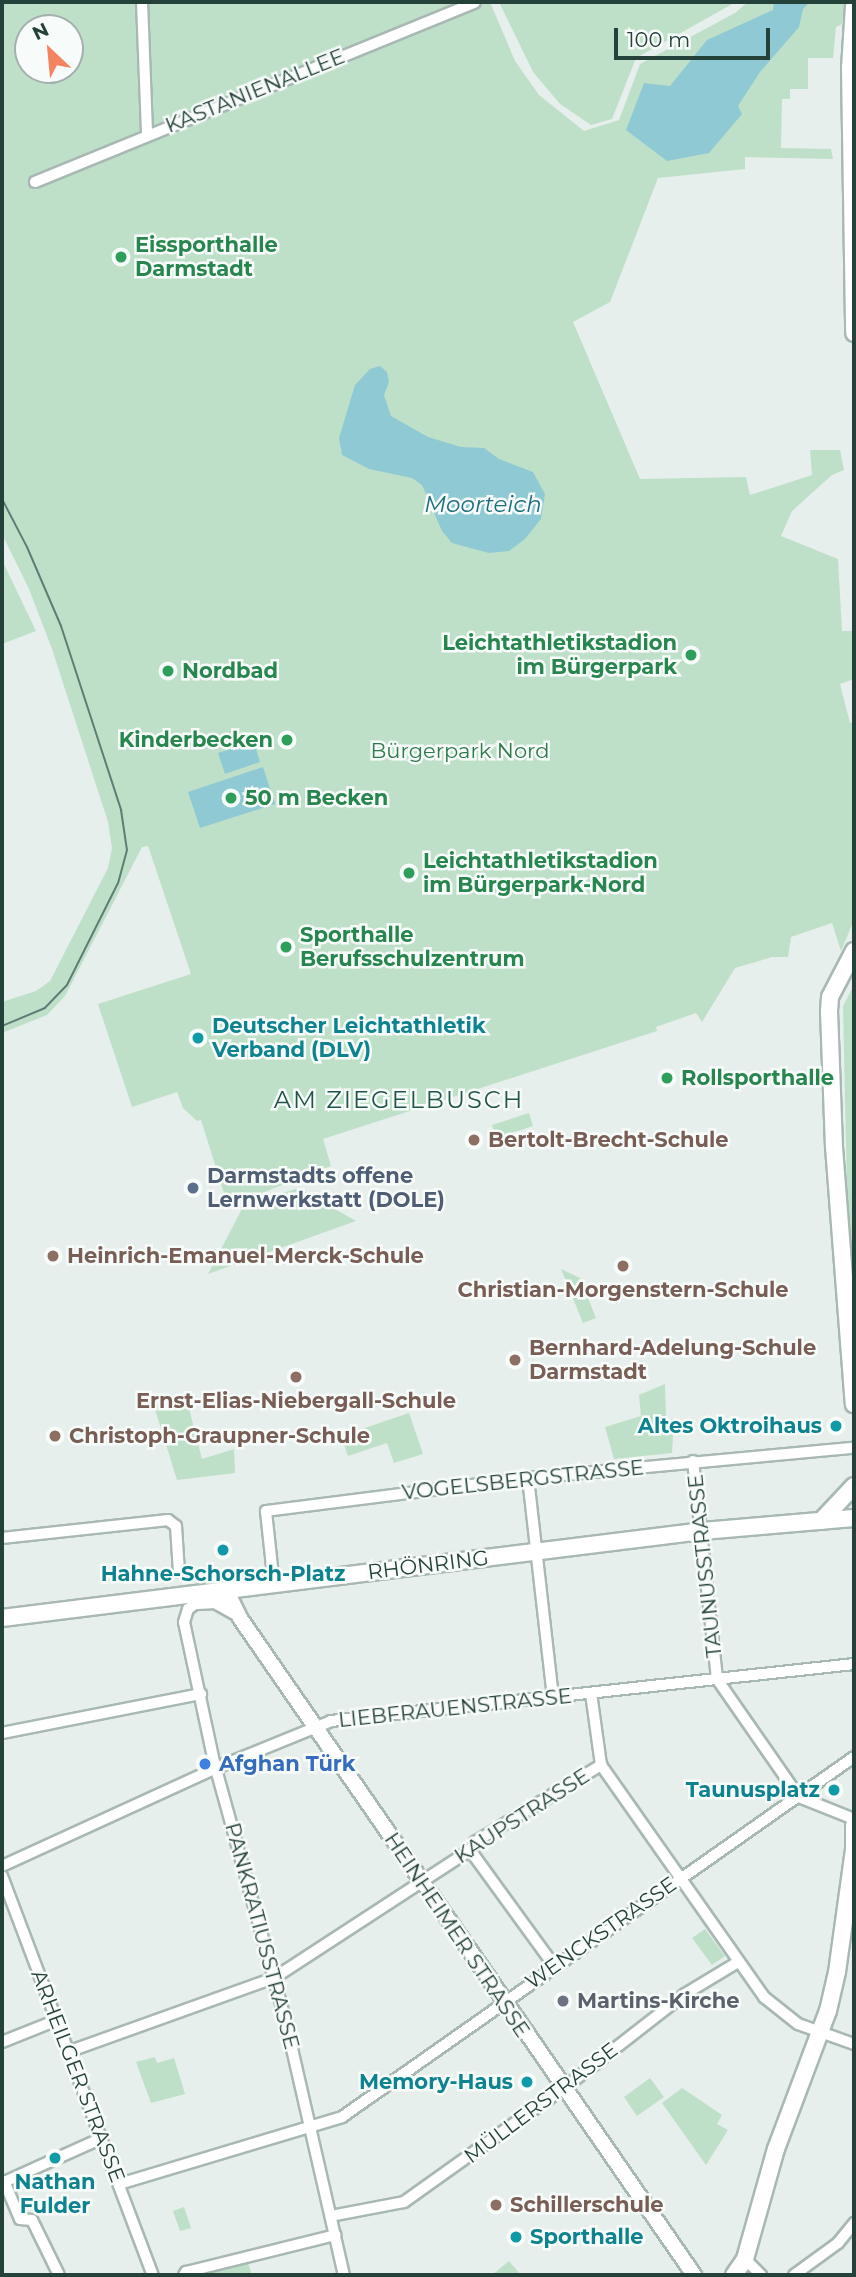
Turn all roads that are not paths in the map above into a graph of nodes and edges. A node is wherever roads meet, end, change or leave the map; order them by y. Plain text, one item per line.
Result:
1 (142, 2) edge
2 (475, 2) edge
3 (854, 6) edge
4 (147, 135) junction
5 (35, 182) dead end
6 (854, 333) edge
7 (854, 951) edge
8 (854, 1396) edge
9 (854, 1448) edge
10 (693, 1461) junction
11 (528, 1478) junction
12 (854, 1486) edge
13 (854, 1518) edge
14 (821, 1521) junction
15 (702, 1531) junction
16 (2, 1538) edge
17 (538, 1551) junction
18 (179, 1572) dead end
19 (274, 1585) junction
20 (227, 1591) junction
21 (198, 1602) junction
22 (118, 1604) junction
23 (236, 1612) junction
24 (2, 1618) edge
25 (854, 1664) edge
26 (717, 1679) junction
27 (591, 1693) junction
28 (201, 1694) junction
29 (553, 1696) junction
30 (315, 1726) junction
31 (2, 1733) edge
32 (854, 1757) edge
33 (601, 1765) junction
34 (216, 1768) junction
35 (799, 1797) junction
36 (854, 1819) edge
37 (854, 1826) edge
38 (854, 1849) edge
39 (470, 1850) junction
40 (2, 1866) edge
41 (2, 1876) edge
42 (680, 1878) junction
43 (420, 1882) junction
44 (738, 1962) junction
45 (555, 1967) junction
46 (274, 1978) junction
47 (508, 1998) junction
48 (57, 2020) junction
49 (820, 2034) junction
50 (2, 2042) edge
51 (854, 2044) edge
52 (70, 2051) junction
53 (563, 2088) junction
54 (311, 2125) junction
55 (100, 2138) junction
56 (3, 2182) edge
57 (119, 2184) junction
58 (331, 2216) junction
59 (854, 2223) edge
60 (335, 2235) junction
61 (745, 2259) junction
62 (59, 2275) edge
63 (153, 2275) edge
64 (184, 2275) edge
65 (344, 2275) edge
66 (694, 2275) edge
67 (734, 2275) edge
68 (761, 2275) edge
69 (794, 2275) edge

1 - 4 street
2 - 4 street, KASTANIENALLEE
3 - 6 main road
4 - 5 street, KASTANIENALLEE
7 - 8 main road
9 - 10 street, VOGELSBERGSTRASSE
10 - 11 street, VOGELSBERGSTRASSE
10 - 15 street, TAUNUSSTRASSE
11 - 17 street
11 - 19 street, VOGELSBERGSTRASSE
12 - 14 main road
13 - 14 main road, RHÖNRING
14 - 15 main road, RHÖNRING
15 - 17 main road, RHÖNRING
15 - 26 street, TAUNUSSTRASSE
16 - 18 street
17 - 19 main road, RHÖNRING
17 - 29 street
19 - 20 main road, RHÖNRING
20 - 22 main road, RHÖNRING
20 - 23 street, HEINHEIMER STRASSE
21 - 22 main road
21 - 23 street
21 - 28 street, PANKRATIUSSTRASSE
22 - 24 main road, RHÖNRING
23 - 30 street, HEINHEIMER STRASSE
25 - 26 street, LIEBFRAUENSTRASSE
26 - 27 street, LIEBFRAUENSTRASSE
26 - 35 street, TAUNUSSTRASSE
27 - 29 street, LIEBFRAUENSTRASSE
27 - 33 street
28 - 31 street
28 - 34 street, PANKRATIUSSTRASSE
29 - 30 street, LIEBFRAUENSTRASSE
30 - 34 street, LIEBFRAUENSTRASSE
30 - 43 street, HEINHEIMER STRASSE
32 - 35 street, WENCKSTRASSE
33 - 39 street, KAUPSTRASSE
33 - 42 street
34 - 40 street, LIEBFRAUENSTRASSE
34 - 46 street, PANKRATIUSSTRASSE
35 - 36 street
35 - 42 street, WENCKSTRASSE
37 - 38 main road
38 - 49 main road
39 - 43 street, KAUPSTRASSE
39 - 45 street
41 - 48 street, ARHEILGER STRASSE
42 - 44 street
42 - 45 street, WENCKSTRASSE
43 - 46 street, KAUPSTRASSE
43 - 47 street, HEINHEIMER STRASSE
44 - 49 street
44 - 53 street, MÜLLERSTRASSE
45 - 47 street, WENCKSTRASSE
46 - 52 street, KAUPSTRASSE
46 - 54 street, PANKRATIUSSTRASSE
47 - 53 street, HEINHEIMER STRASSE
47 - 54 street, WENCKSTRASSE
48 - 50 street
48 - 52 street, ARHEILGER STRASSE
49 - 51 street
49 - 61 main road
52 - 55 street, ARHEILGER STRASSE
53 - 58 street, MÜLLERSTRASSE
53 - 66 street, HEINHEIMER STRASSE
54 - 57 street, WENCKSTRASSE
54 - 58 street, PANKRATIUSSTRASSE
55 - 56 street
55 - 57 street, ARHEILGER STRASSE
56 - 62 street
57 - 63 street, ARHEILGER STRASSE
58 - 60 street, PANKRATIUSSTRASSE
59 - 69 street
60 - 64 street
60 - 65 street, PANKRATIUSSTRASSE
61 - 67 main road
61 - 68 street

